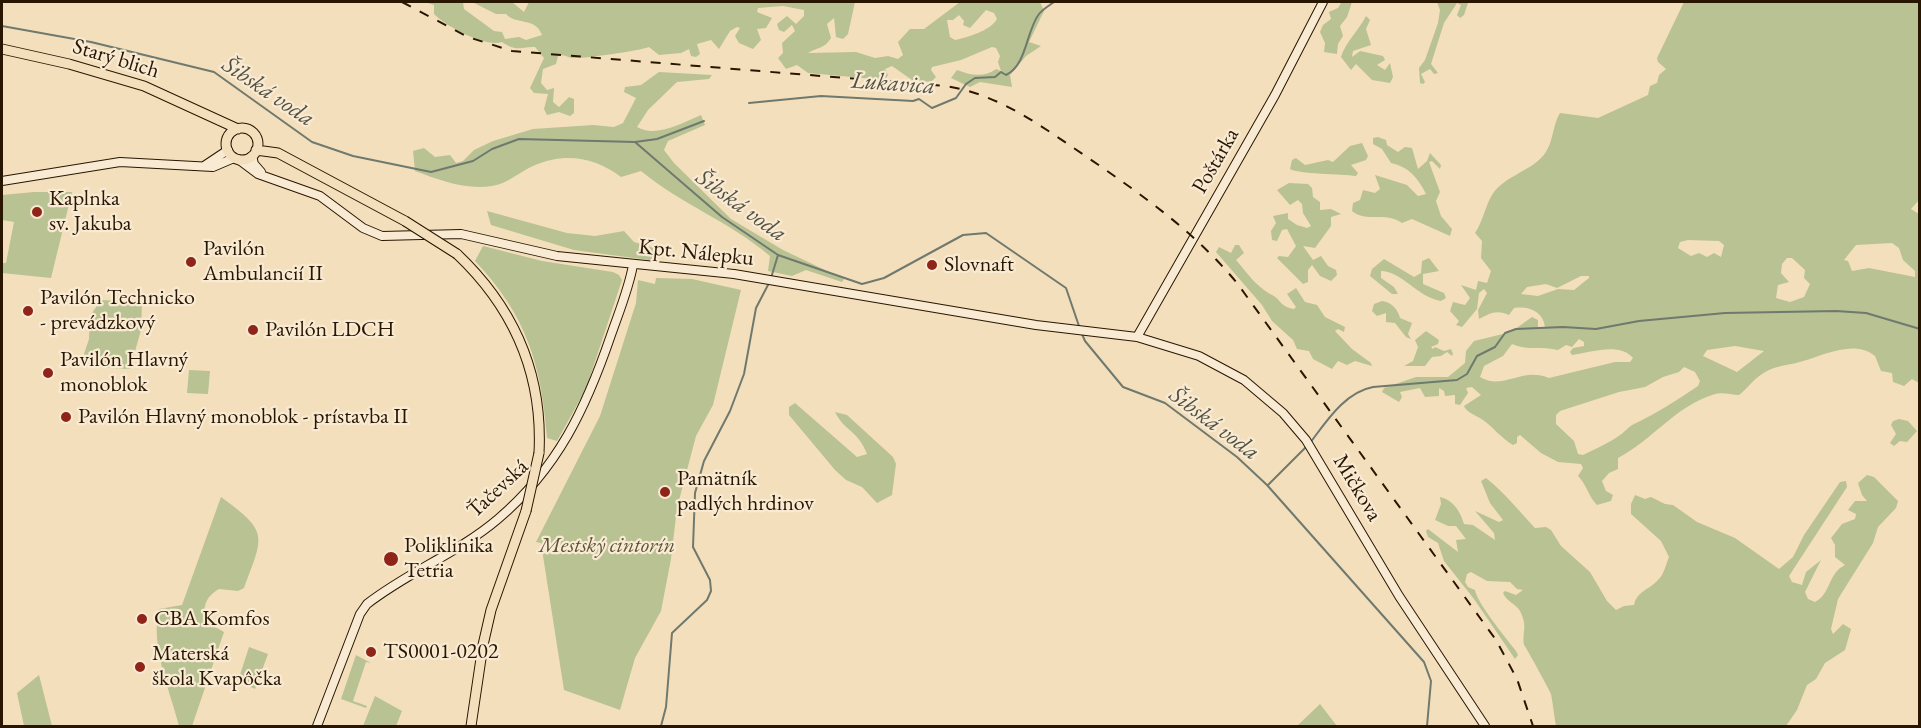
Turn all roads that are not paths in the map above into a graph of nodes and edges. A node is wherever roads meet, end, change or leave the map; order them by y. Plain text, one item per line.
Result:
1 (1323, 2) edge
2 (2, 49) edge
3 (214, 119) junction
4 (238, 129) junction
5 (227, 138) junction
6 (256, 139) junction
7 (254, 153) junction
8 (278, 153) junction
9 (233, 156) junction
10 (267, 177) junction
11 (2, 181) edge
12 (633, 265) junction
13 (1137, 337) junction
14 (318, 726) edge
15 (471, 726) edge
16 (1485, 726) edge

1 - 13 main road, Poštárka
2 - 3 main road, Starý blich
3 - 4 main road, Starý blich
3 - 5 main road, Starý blich
4 - 5 main road
4 - 6 main road
5 - 9 main road
6 - 7 main road
6 - 8 main road
7 - 8 main road
7 - 9 main road
7 - 10 main road
8 - 15 main road, bridge
9 - 10 main road, Kpt. Nálepku
9 - 11 main road
10 - 12 main road, Kpt. Nálepku
12 - 13 main road, Kpt. Nálepku
12 - 14 main road, Ťačevská
13 - 16 main road, Mičkova

